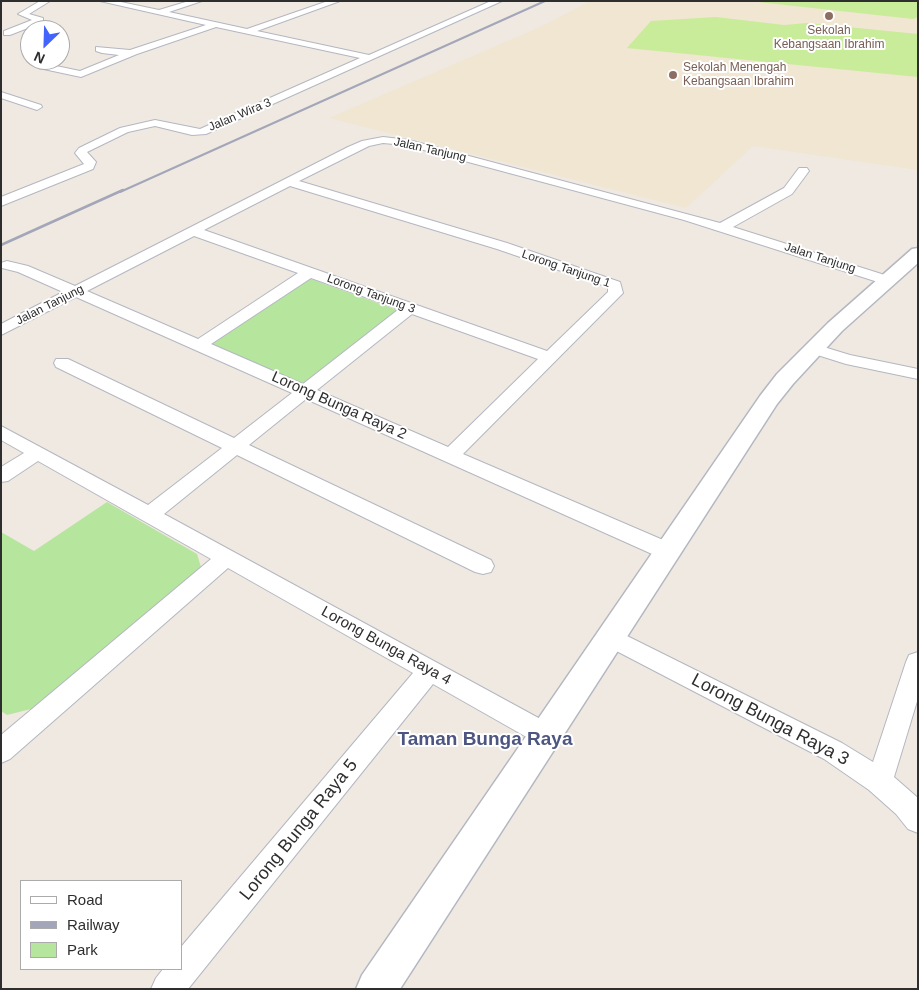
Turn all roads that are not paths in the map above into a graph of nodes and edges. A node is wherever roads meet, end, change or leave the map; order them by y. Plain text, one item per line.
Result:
1 (46, 1) edge
2 (104, 1) edge
3 (198, 1) edge
4 (336, 1) edge
5 (498, 1) edge
6 (157, 13) junction
7 (214, 26) junction
8 (245, 32) junction
9 (7, 33) dead end
10 (134, 52) junction
11 (371, 58) junction
12 (113, 61) junction
13 (62, 70) edge
14 (1, 96) edge
15 (37, 107) dead end
16 (803, 171) dead end
17 (289, 182) junction
18 (1, 202) edge
19 (724, 226) junction
20 (193, 231) junction
21 (918, 254) edge
22 (7, 265) dead end
23 (310, 272) junction
24 (886, 280) junction
25 (76, 292) junction
26 (410, 308) junction
27 (1, 330) edge
28 (199, 345) junction
29 (814, 349) junction
30 (550, 358) junction
31 (62, 363) dead end
32 (918, 374) edge
33 (305, 392) junction
34 (1, 432) edge
35 (235, 447) junction
36 (37, 453) junction
37 (450, 455) junction
38 (1, 476) edge
39 (149, 515) junction
40 (669, 552) junction
41 (226, 558) junction
42 (483, 566) dead end
43 (611, 637) junction
44 (918, 662) edge
45 (430, 670) junction
46 (546, 735) junction
47 (3, 747) edge
48 (879, 781) junction
49 (918, 820) edge
50 (167, 989) edge
51 (376, 989) edge

1 - 9 street
2 - 6 street
3 - 6 street
4 - 8 street
5 - 11 street, Jalan Wira 3
6 - 7 street
7 - 8 street
7 - 10 street
8 - 11 street
10 - 12 street
10 - 12 street
11 - 18 street, Jalan Wira 3
12 - 13 street
14 - 15 street
16 - 19 street
17 - 19 street, Jalan Tanjung
17 - 20 street, Jalan Tanjung
17 - 30 street, Lorong Tanjung 1
19 - 24 street, Jalan Tanjung
20 - 23 street, Lorong Tanjung 3
20 - 25 street, Jalan Tanjung
21 - 24 street
22 - 25 street, Lorong Bunga Raya 2
23 - 26 street, Lorong Tanjung 3
23 - 28 street
24 - 29 street
25 - 27 street, Jalan Tanjung
25 - 28 street, Lorong Bunga Raya 2
26 - 30 street, Lorong Tanjung 3
26 - 33 street
28 - 33 street, Lorong Bunga Raya 2
29 - 32 street
29 - 40 street
30 - 37 street, Lorong Tanjung 1
31 - 35 street
33 - 35 street
33 - 37 street, Lorong Bunga Raya 2
34 - 36 street, Lorong Bunga Raya 4
35 - 39 street
35 - 42 street
36 - 38 street
36 - 39 street, Lorong Bunga Raya 4
37 - 40 street, Lorong Bunga Raya 2
39 - 41 street, Lorong Bunga Raya 4
40 - 43 street
41 - 45 street, Lorong Bunga Raya 4
41 - 47 street
43 - 46 street
43 - 48 street, Lorong Bunga Raya 3
44 - 48 street
45 - 46 street, Lorong Bunga Raya 4
45 - 50 street, Lorong Bunga Raya 5
46 - 51 street
48 - 49 street, Lorong Bunga Raya 3

